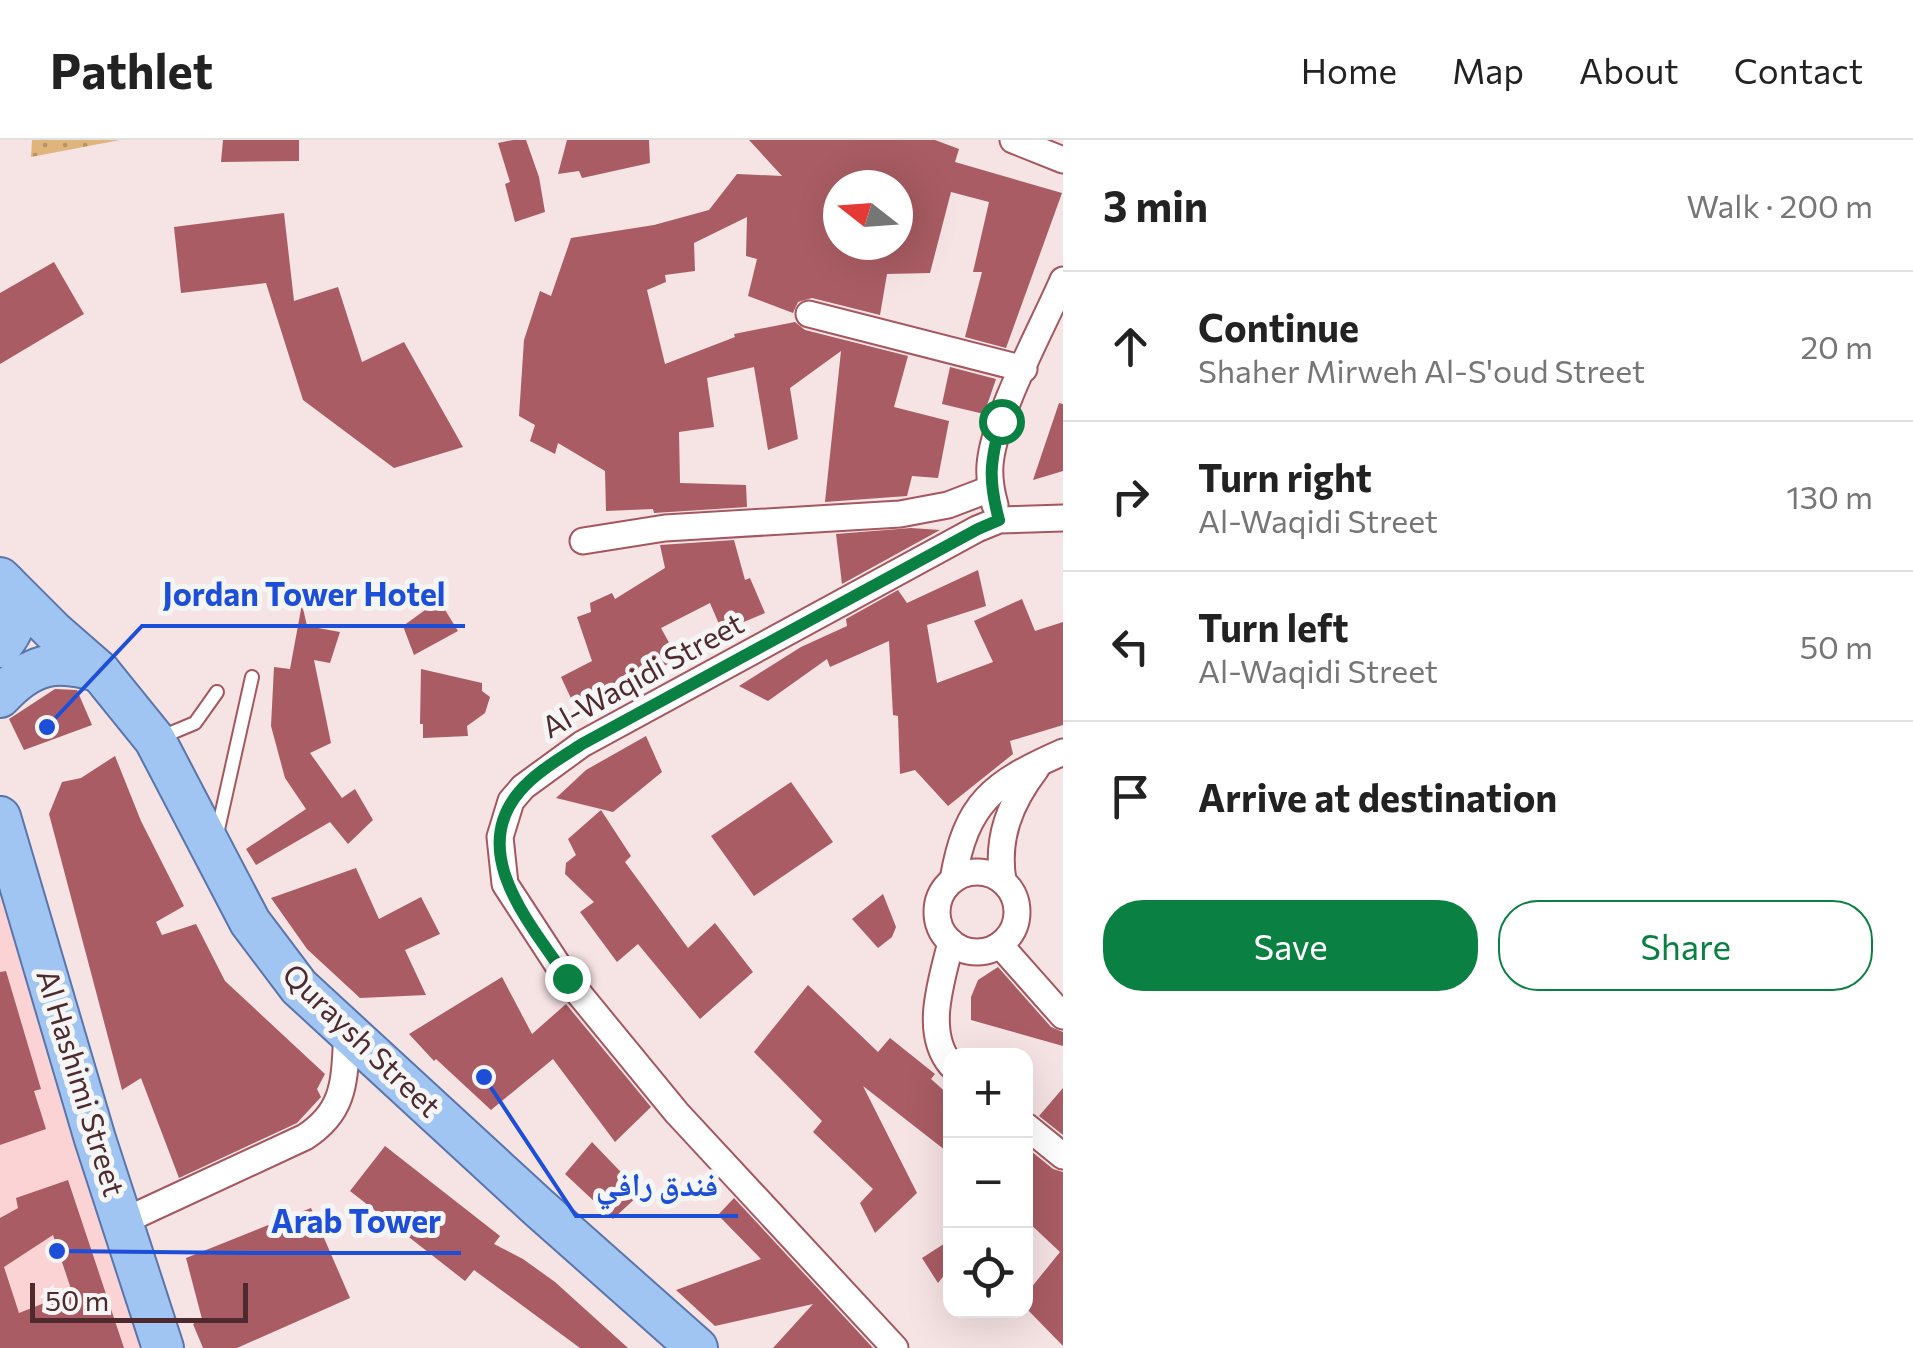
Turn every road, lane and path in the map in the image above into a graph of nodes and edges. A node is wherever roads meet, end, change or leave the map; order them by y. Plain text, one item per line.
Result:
1 (1013, 140) edge
2 (1063, 160) edge
3 (1063, 280) edge
4 (809, 314) dead end
5 (1024, 369) junction
6 (990, 489) junction
7 (1063, 518) edge
8 (999, 520) junction
9 (582, 541) dead end
10 (3, 580) edge
11 (0, 647) edge
12 (100, 672) junction
13 (252, 677) dead end
14 (217, 692) dead end
15 (0, 697) edge
16 (154, 740) junction
17 (1052, 757) edge
18 (0, 817) edge
19 (212, 856) junction
20 (953, 880) junction
21 (1002, 881) junction
22 (951, 942) junction
23 (1000, 945) junction
24 (1063, 1016) edge
25 (347, 1033) junction
26 (943, 1053) edge
27 (1033, 1132) edge
28 (1063, 1156) edge
29 (124, 1221) junction
30 (686, 1342) edge
31 (163, 1348) edge
32 (895, 1348) edge

1 - 2 street
3 - 5 street
4 - 5 street
5 - 6 street
6 - 8 street
6 - 9 street
7 - 8 street, Al-Waqidi Street
8 - 32 street, Al-Waqidi Street
10 - 11 main road
10 - 12 main road
12 - 15 main road
12 - 16 main road, Quraysh Street
13 - 19 lane
14 - 16 lane
16 - 19 main road, Quraysh Street
17 - 20 street
17 - 21 street
18 - 29 main road, Al Hashimi Street
19 - 25 main road, Quraysh Street
20 - 21 street
20 - 22 street
21 - 23 street
22 - 23 street
22 - 26 street
23 - 24 street
25 - 29 street
25 - 30 main road, Quraysh Street
27 - 28 street
29 - 31 main road, Al Hashimi Street

